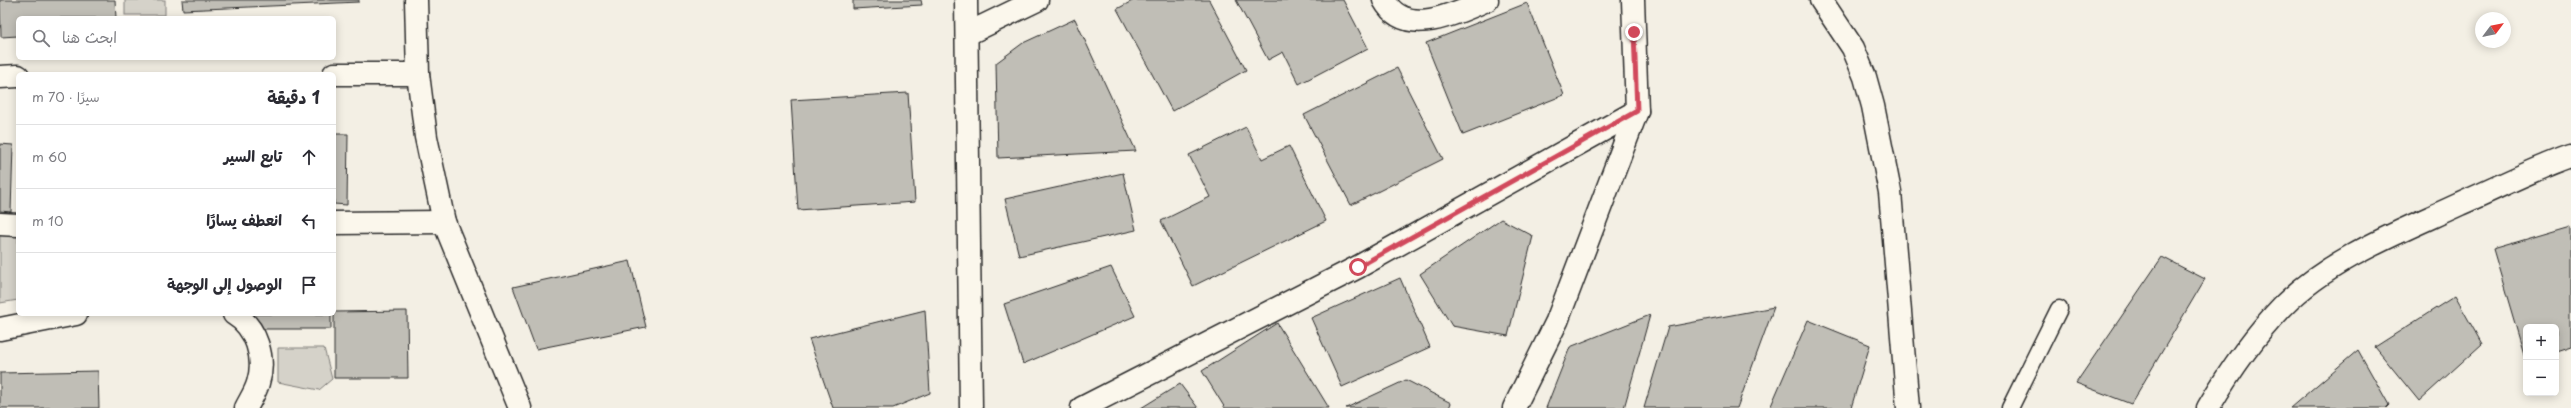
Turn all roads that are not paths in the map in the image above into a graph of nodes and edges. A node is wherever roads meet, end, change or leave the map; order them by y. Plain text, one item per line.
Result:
1 (416, 0) edge
2 (966, 0) edge
3 (1037, 0) edge
4 (1384, 0) edge
5 (1487, 0) edge
6 (1633, 0) edge
7 (1821, 0) edge
8 (967, 34) junction
9 (336, 74) edge
10 (418, 74) junction
11 (16, 76) edge
12 (0, 77) edge
13 (1637, 111) junction
14 (2571, 156) edge
15 (444, 222) junction
16 (336, 223) edge
17 (0, 224) edge
18 (16, 225) edge
19 (2059, 309) dead end
20 (66, 316) edge
21 (236, 316) edge
22 (0, 329) edge
23 (246, 408) edge
24 (520, 408) edge
25 (971, 408) edge
26 (1082, 408) edge
27 (1514, 408) edge
28 (1908, 408) edge
29 (2010, 408) edge
30 (2208, 408) edge

1 - 10 street
2 - 8 street
3 - 8 street
4 - 5 street
6 - 13 street
7 - 28 street
8 - 25 street
9 - 10 street
10 - 15 street
11 - 12 street
13 - 26 street
13 - 27 street
14 - 30 street
15 - 16 street
15 - 24 street
17 - 18 street
19 - 29 lane
20 - 22 street
21 - 23 street

